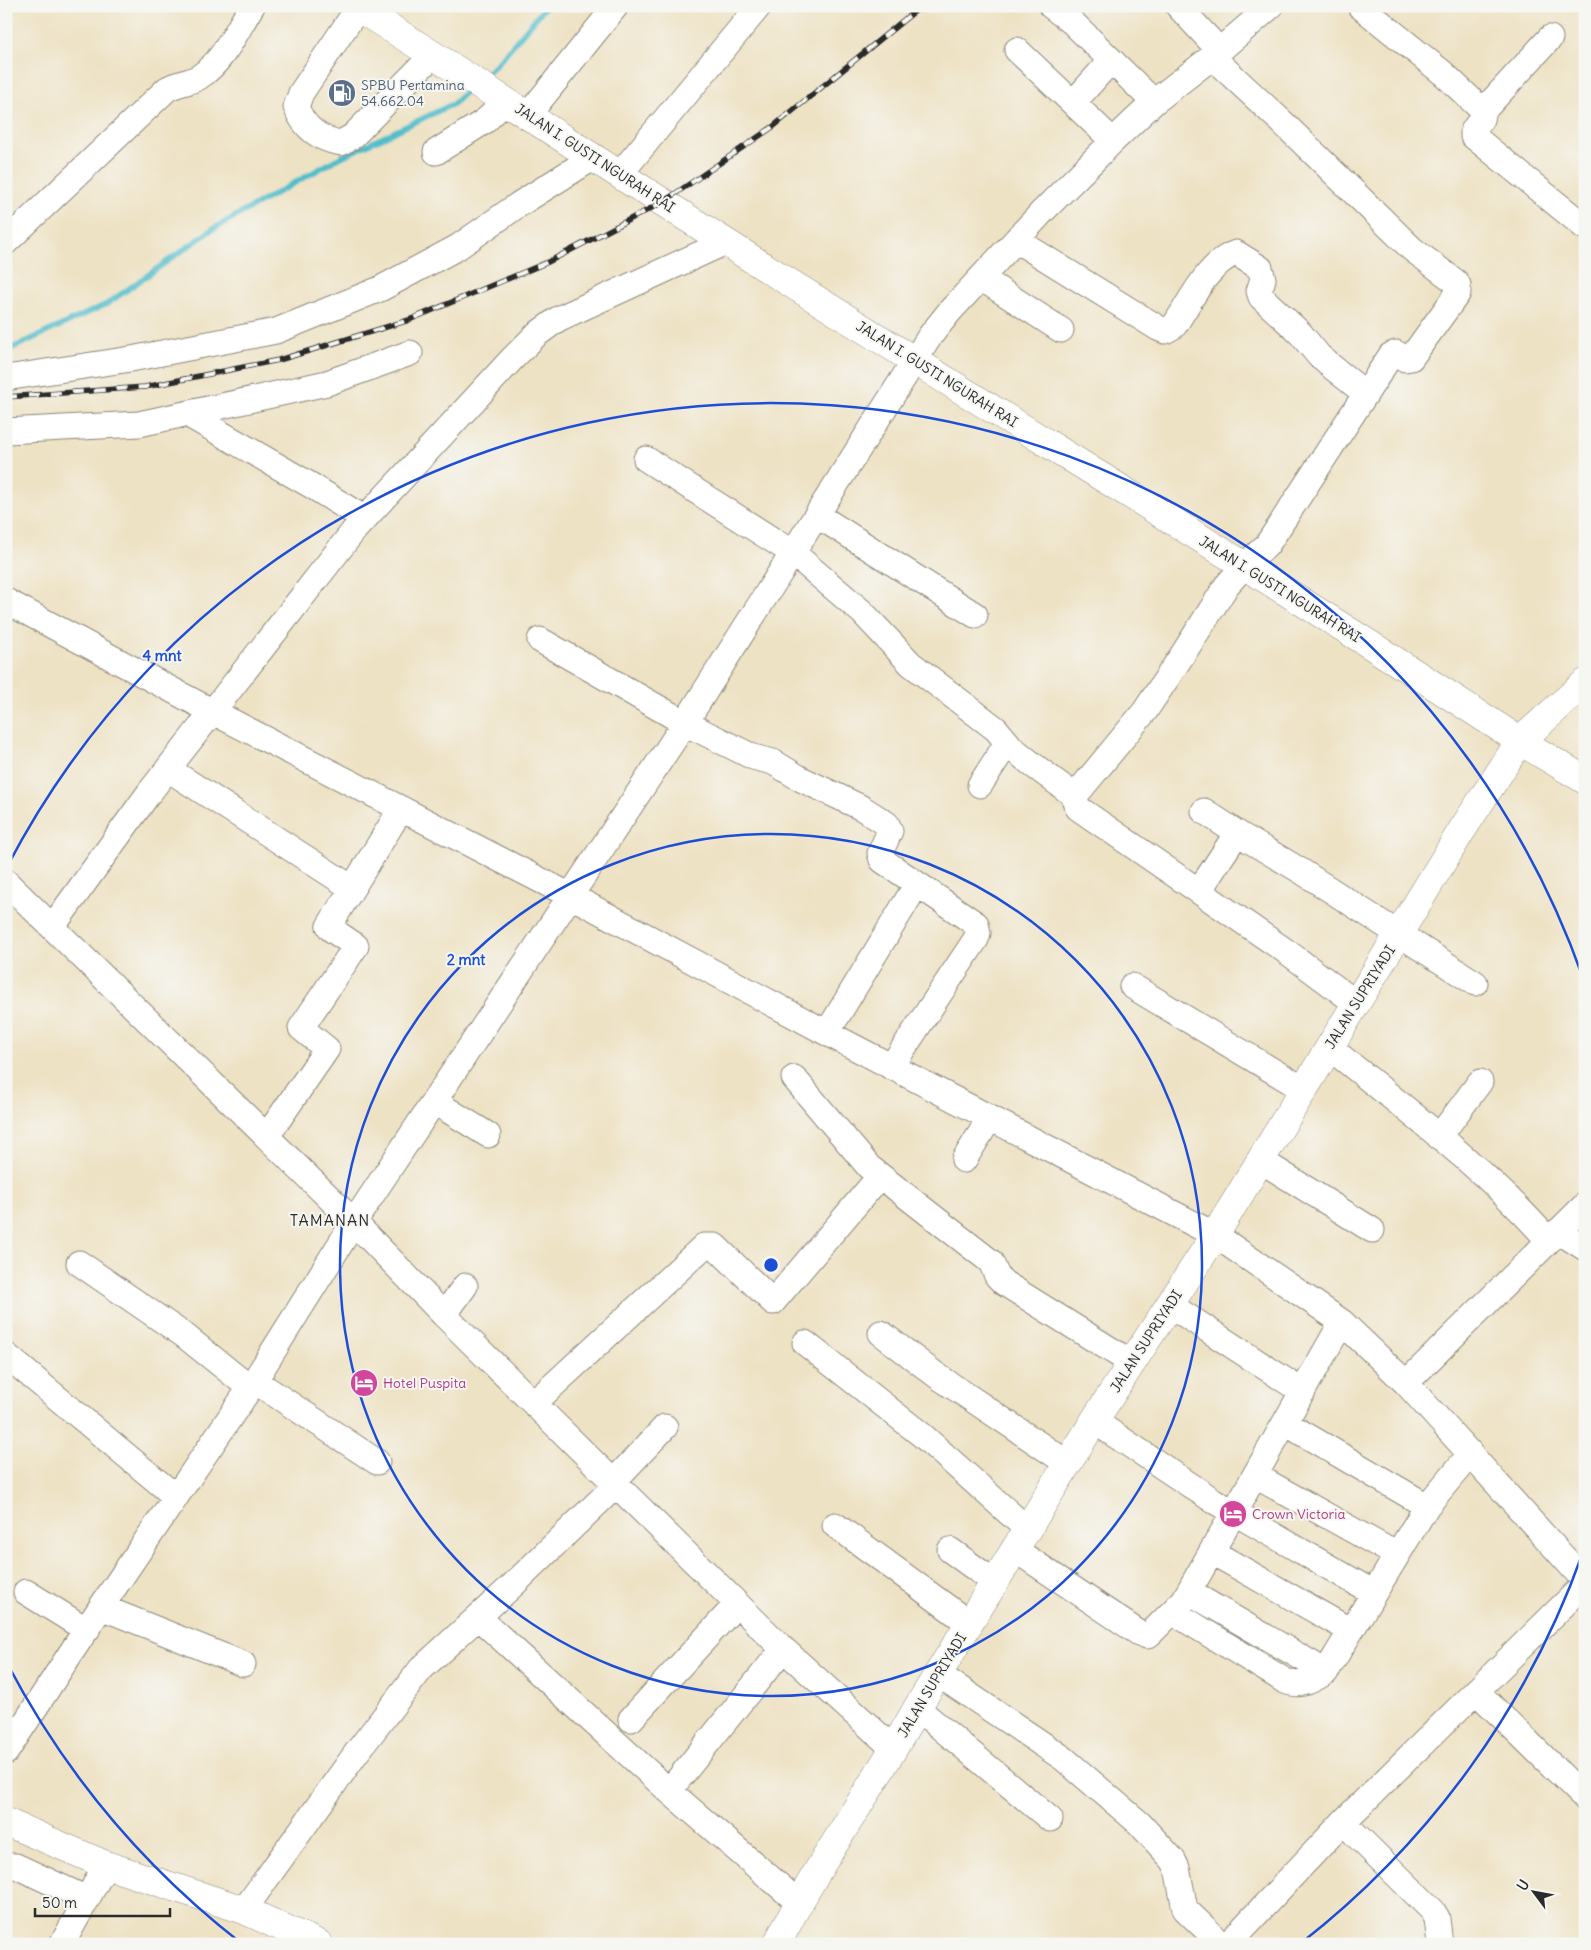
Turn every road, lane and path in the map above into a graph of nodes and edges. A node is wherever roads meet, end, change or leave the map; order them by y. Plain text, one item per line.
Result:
1 (252, 6) edge
2 (616, 6) edge
3 (759, 6) edge
4 (1052, 6) edge
5 (1178, 6) edge
6 (1271, 6) edge
7 (1360, 6) edge
8 (356, 7) edge
9 (1550, 38) dead end
10 (1017, 50) dead end
11 (1216, 54) junction
12 (433, 55) junction
13 (1106, 66) dead end
14 (506, 101) junction
15 (1154, 102) junction
16 (1073, 103) junction
17 (1483, 111) junction
18 (1113, 141) junction
19 (436, 152) dead end
20 (594, 157) junction
21 (620, 174) junction
22 (1585, 227) edge
23 (717, 238) junction
24 (1016, 240) junction
25 (6, 242) edge
26 (981, 278) junction
27 (1061, 330) dead end
28 (410, 353) dead end
29 (914, 360) junction
30 (6, 378) edge
31 (1366, 394) junction
32 (186, 414) junction
33 (6, 431) edge
34 (646, 458) dead end
35 (817, 515) junction
36 (365, 519) junction
37 (793, 553) junction
38 (1244, 566) junction
39 (6, 601) edge
40 (975, 616) dead end
41 (540, 640) dead end
42 (1585, 683) edge
43 (213, 712) junction
44 (685, 722) junction
45 (1520, 742) junction
46 (1007, 743) junction
47 (168, 769) junction
48 (1585, 780) edge
49 (980, 785) dead end
50 (1075, 796) junction
51 (402, 809) junction
52 (1204, 811) dead end
53 (1237, 833) junction
54 (6, 882) edge
55 (917, 884) junction
56 (352, 888) junction
57 (1198, 891) junction
58 (571, 896) junction
59 (53, 926) junction
60 (1399, 934) junction
61 (1475, 982) dead end
62 (1132, 986) dead end
63 (1356, 1003) junction
64 (827, 1033) junction
65 (1329, 1047) junction
66 (891, 1067) junction
67 (794, 1078) dead end
68 (1480, 1082) dead end
69 (1303, 1089) junction
70 (434, 1102) junction
71 (990, 1118) junction
72 (488, 1135) dead end
73 (267, 1136) junction
74 (1439, 1137) junction
75 (964, 1160) dead end
76 (1260, 1160) junction
77 (880, 1176) junction
78 (1585, 1205) edge
79 (354, 1222) junction
80 (1372, 1230) dead end
81 (1215, 1235) junction
82 (1553, 1236) junction
83 (1585, 1248) edge
84 (79, 1263) dead end
85 (465, 1286) dead end
86 (1170, 1304) junction
87 (444, 1315) junction
88 (1342, 1322) junction
89 (881, 1333) dead end
90 (805, 1343) dead end
91 (6, 1355) edge
92 (1132, 1363) junction
93 (1406, 1383) junction
94 (252, 1385) junction
95 (1303, 1392) junction
96 (534, 1403) junction
97 (1094, 1421) junction
98 (1285, 1423) junction
99 (665, 1427) dead end
100 (1471, 1453) junction
101 (377, 1462) dead end
102 (1067, 1463) junction
103 (1256, 1476) junction
104 (615, 1484) junction
105 (176, 1497) junction
106 (1427, 1506) junction
107 (1234, 1514) junction
108 (835, 1525) dead end
109 (1021, 1539) junction
110 (950, 1550) dead end
111 (1212, 1552) junction
112 (1397, 1556) junction
113 (994, 1582) junction
114 (1585, 1582) edge
115 (26, 1592) dead end
116 (1189, 1592) junction
117 (1374, 1592) junction
118 (736, 1604) junction
119 (101, 1607) junction
120 (1173, 1612) junction
121 (478, 1617) junction
122 (970, 1624) junction
123 (87, 1630) junction
124 (1351, 1631) junction
125 (784, 1649) junction
126 (243, 1664) dead end
127 (1326, 1672) junction
128 (938, 1674) junction
129 (1476, 1691) junction
130 (916, 1708) junction
131 (621, 1731) junction
132 (894, 1749) junction
133 (6, 1752) edge
134 (670, 1791) junction
135 (1585, 1798) edge
136 (1050, 1819) dead end
137 (6, 1822) edge
138 (1343, 1822) junction
139 (106, 1865) junction
140 (6, 1866) edge
141 (87, 1899) junction
142 (798, 1902) junction
143 (244, 1910) junction
144 (62, 1944) edge
145 (319, 1944) edge
146 (777, 1944) edge
147 (1219, 1944) edge
148 (1228, 1944) edge
149 (1440, 1944) edge

1 - 25 street
2 - 14 street
3 - 21 street
4 - 15 street
5 - 11 street
6 - 11 street
7 - 17 street
8 - 12 main road, JALAN I. GUSTI NGURAH RAI
8 - 12 street
9 - 17 street
10 - 16 street
11 - 15 street
11 - 31 street
12 - 14 main road, JALAN I. GUSTI NGURAH RAI
13 - 16 street
14 - 19 street
14 - 20 main road, JALAN I. GUSTI NGURAH RAI
15 - 18 street
16 - 18 street
17 - 22 street
18 - 24 street
20 - 21 main road, JALAN I. GUSTI NGURAH RAI
20 - 30 street
21 - 23 main road, JALAN I. GUSTI NGURAH RAI
23 - 29 main road, JALAN I. GUSTI NGURAH RAI
23 - 36 street
24 - 26 street
24 - 31 street
26 - 27 street
26 - 29 street
28 - 32 street
29 - 35 street
29 - 38 main road, JALAN I. GUSTI NGURAH RAI
31 - 38 street
32 - 33 street
32 - 36 street
34 - 37 street
35 - 37 street
35 - 40 street
36 - 43 street
37 - 44 street
37 - 46 street
38 - 45 main road, JALAN I. GUSTI NGURAH RAI
38 - 50 street
39 - 43 street
41 - 44 street
42 - 45 main road, JALAN SUPRIYADI
43 - 47 street
43 - 51 street
44 - 55 street
44 - 58 street
45 - 48 main road, JALAN I. GUSTI NGURAH RAI
45 - 60 main road, JALAN SUPRIYADI
46 - 49 street
46 - 50 street
47 - 56 street
47 - 59 street
50 - 57 street
51 - 56 street
51 - 58 street
52 - 53 street
53 - 57 street
53 - 60 street
54 - 59 street
55 - 64 street
55 - 66 street
56 - 73 street
57 - 63 street
58 - 64 street
58 - 70 street
59 - 73 street
60 - 61 street
60 - 63 main road, JALAN SUPRIYADI
62 - 69 street
63 - 65 main road, JALAN SUPRIYADI
64 - 66 street
65 - 69 main road, JALAN SUPRIYADI
65 - 74 street
66 - 71 street
67 - 77 street
68 - 74 street
69 - 76 main road, JALAN SUPRIYADI
70 - 72 street
70 - 79 street
71 - 75 street
71 - 81 street
73 - 79 street
74 - 82 street
76 - 80 street
76 - 81 main road, JALAN SUPRIYADI
77 - 92 street
77 - 96 street
78 - 82 street
79 - 87 street
79 - 94 street
81 - 86 main road, JALAN SUPRIYADI
81 - 88 street
82 - 83 street
82 - 93 street
84 - 94 street
85 - 87 street
86 - 92 main road, JALAN SUPRIYADI
86 - 95 street
87 - 96 street
88 - 93 street
88 - 95 street
89 - 102 street
90 - 109 street
91 - 105 street
92 - 97 main road, JALAN SUPRIYADI
93 - 100 street
94 - 101 street
94 - 105 street
95 - 98 street
96 - 104 street
97 - 102 main road, JALAN SUPRIYADI
97 - 107 street
98 - 103 street
98 - 106 street
99 - 104 street
100 - 106 street
100 - 114 street
102 - 109 main road, JALAN SUPRIYADI
103 - 107 street
103 - 112 street
104 - 118 street
104 - 121 street
105 - 119 street
106 - 112 street
107 - 111 street
107 - 117 street
108 - 122 street
109 - 113 main road, JALAN SUPRIYADI
109 - 120 street
110 - 113 street
111 - 116 street
111 - 124 street
112 - 117 street
113 - 122 main road, JALAN SUPRIYADI
114 - 129 street
115 - 123 street
116 - 120 street
116 - 127 street
117 - 124 street
118 - 125 street
118 - 131 street
119 - 123 street
119 - 126 street
120 - 127 street
121 - 131 street
121 - 143 street
122 - 128 main road, JALAN SUPRIYADI
123 - 133 street
124 - 127 street
125 - 132 street
125 - 134 street
128 - 130 main road, JALAN SUPRIYADI
128 - 147 street
129 - 135 street
129 - 138 street
130 - 132 main road, JALAN SUPRIYADI
130 - 136 street
131 - 134 street
132 - 142 main road, JALAN SUPRIYADI
134 - 142 street
137 - 139 main road
138 - 148 street
138 - 149 street
139 - 141 street
139 - 143 main road
140 - 141 street
141 - 144 street
142 - 146 main road, JALAN SUPRIYADI
143 - 145 main road

